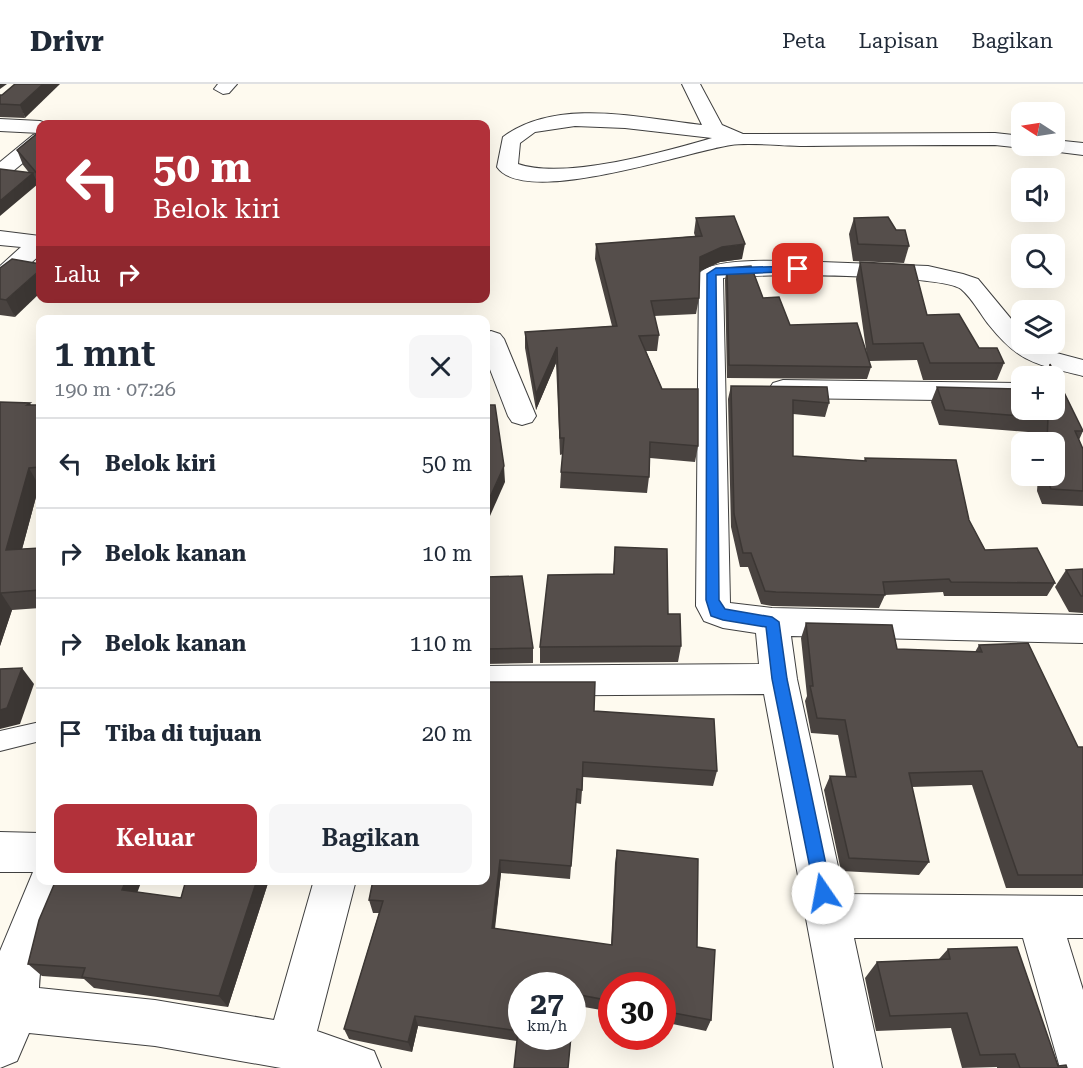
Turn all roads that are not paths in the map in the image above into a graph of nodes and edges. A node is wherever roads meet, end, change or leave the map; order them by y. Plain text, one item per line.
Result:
1 (691, 84) edge
2 (0, 124) edge
3 (36, 127) edge
4 (727, 136) junction
5 (1011, 141) edge
6 (36, 142) edge
7 (1065, 147) edge
8 (1083, 149) edge
9 (0, 172) edge
10 (0, 238) edge
11 (36, 242) edge
12 (36, 247) edge
13 (0, 279) edge
14 (491, 339) dead end
15 (1071, 373) edge
16 (498, 388) edge
17 (736, 389) junction
18 (1011, 392) edge
19 (522, 416) dead end
20 (772, 622) junction
21 (1083, 629) edge
22 (779, 679) junction
23 (490, 681) edge
24 (36, 733) edge
25 (0, 741) edge
26 (0, 852) edge
27 (36, 852) edge
28 (49, 885) edge
29 (334, 885) edge
30 (828, 914) junction
31 (1038, 917) junction
32 (1083, 917) edge
33 (5, 1020) edge
34 (290, 1046) junction
35 (1083, 1065) edge
36 (357, 1068) edge
37 (858, 1068) edge

1 - 4 street
2 - 3 street
4 - 4 street
4 - 5 street
6 - 9 street
7 - 8 street
10 - 11 street
12 - 13 street
14 - 16 street
15 - 17 street
16 - 19 street
17 - 18 street
17 - 20 street
20 - 21 street
20 - 22 street
22 - 23 street
22 - 30 street
24 - 25 lane
26 - 27 street
28 - 33 street
29 - 34 street
30 - 31 street
30 - 37 street
31 - 32 street
31 - 35 street
33 - 34 street
34 - 36 street

